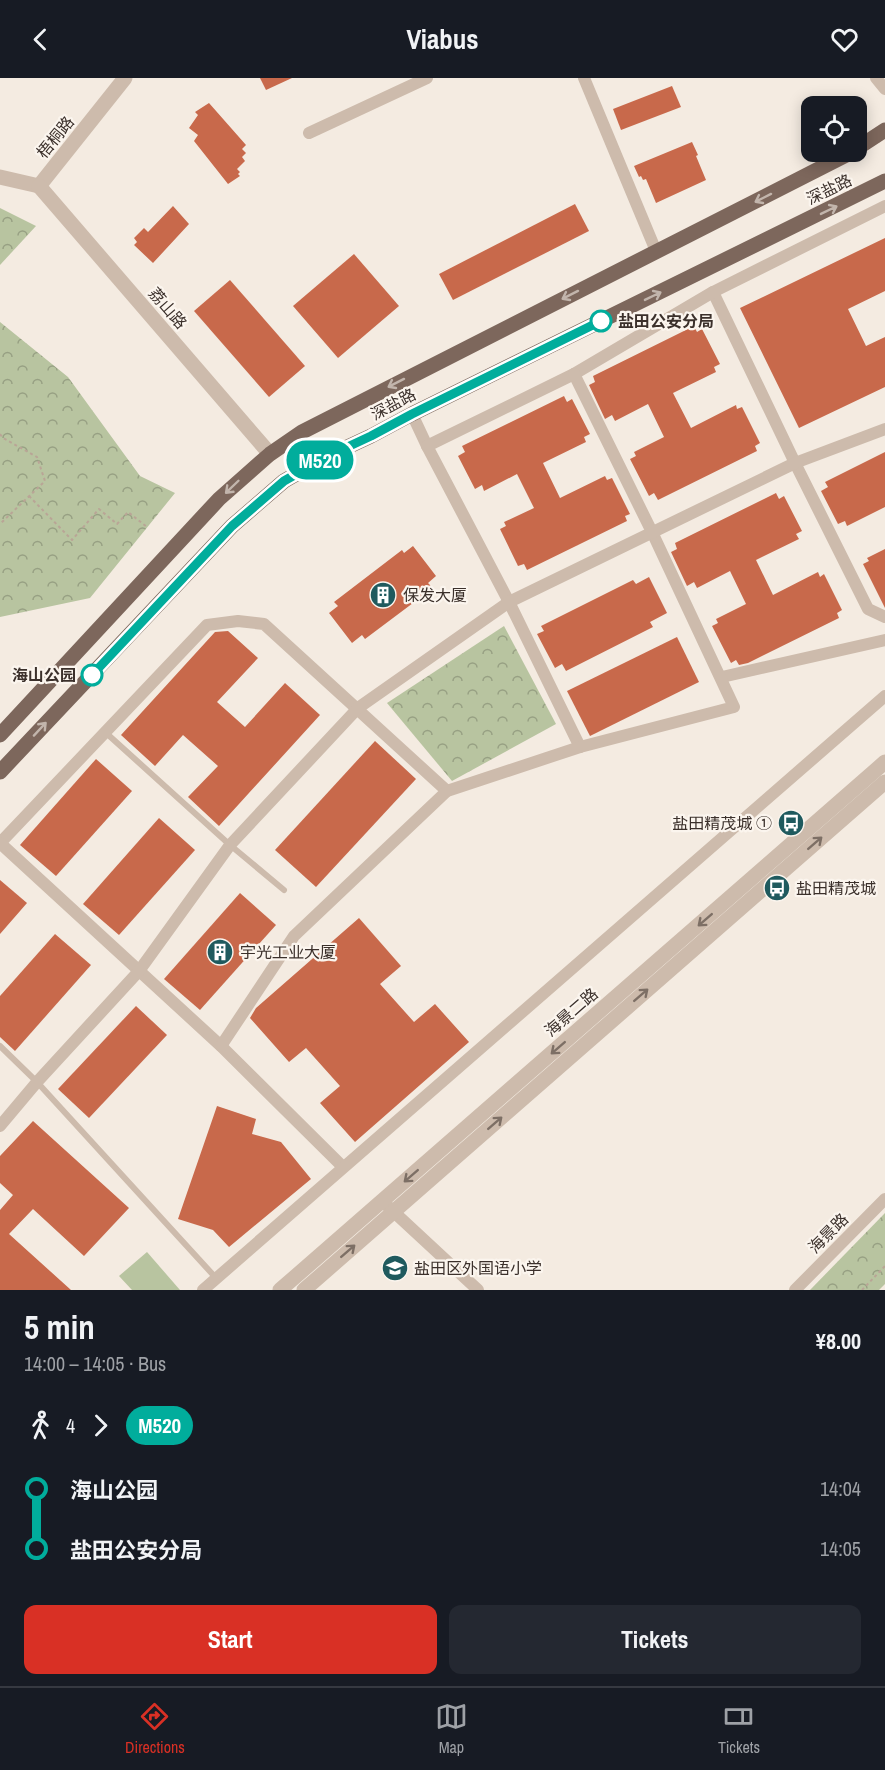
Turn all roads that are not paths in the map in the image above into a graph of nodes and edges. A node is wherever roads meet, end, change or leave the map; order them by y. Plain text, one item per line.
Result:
1 (125, 78) edge
2 (427, 78) edge
3 (584, 78) edge
4 (876, 78) edge
5 (885, 90) edge
6 (885, 130) edge
7 (309, 134) dead end
8 (867, 142) edge
9 (832, 162) edge
10 (0, 177) edge
11 (885, 181) edge
12 (39, 186) junction
13 (885, 206) edge
14 (656, 252) junction
15 (713, 292) junction
16 (574, 374) junction
17 (412, 414) junction
18 (885, 429) edge
19 (427, 446) junction
20 (270, 454) junction
21 (795, 463) junction
22 (652, 532) junction
23 (509, 602) junction
24 (885, 617) edge
25 (885, 640) edge
26 (722, 677) junction
27 (885, 696) edge
28 (357, 708) junction
29 (105, 732) junction
30 (0, 735) edge
31 (580, 747) junction
32 (885, 762) edge
33 (0, 772) edge
34 (885, 782) edge
35 (447, 791) junction
36 (0, 843) edge
37 (230, 845) junction
38 (284, 890) dead end
39 (139, 971) junction
40 (0, 1046) edge
41 (221, 1046) junction
42 (37, 1082) junction
43 (0, 1126) edge
44 (342, 1166) junction
45 (885, 1199) edge
46 (387, 1207) junction
47 (216, 1278) junction
48 (202, 1290) edge
49 (280, 1290) edge
50 (304, 1290) edge
51 (478, 1290) edge
52 (795, 1290) edge

1 - 12 street, 梧桐路
2 - 7 street
3 - 14 street
4 - 5 street
6 - 8 main road, 深盐路
9 -> 14 main road, 深盐路
10 - 12 street
17 -> 11 main road, 深盐路
12 - 20 street, 荔山路
13 - 15 street
14 -> 20 main road, 深盐路
15 - 16 street
15 - 21 street
16 - 19 street
16 - 22 street
17 - 19 street
33 -> 17 main road, 深盐路
18 - 21 street
19 - 23 street
20 -> 30 main road, 深盐路
21 - 22 street
21 - 24 street
22 - 23 street
22 - 26 street
23 - 28 street
23 - 31 street
25 - 26 street
26 - 31 street
27 - 44 street
28 - 29 street
28 - 35 street
28 - 37 street
29 - 36 street
29 - 37 lane
31 - 35 street
32 -> 46 street, 海景二路
46 -> 34 street, 海景二路
35 - 41 street
36 - 39 street
37 - 38 lane
37 - 39 street
39 - 41 street
39 - 42 street
40 - 42 lane
41 - 44 street
42 - 43 street
42 - 47 lane
44 - 47 street
45 - 52 street, 海景路
46 - 49 street, 海景二路
50 -> 46 street, 海景二路
46 - 51 street
47 - 48 street

